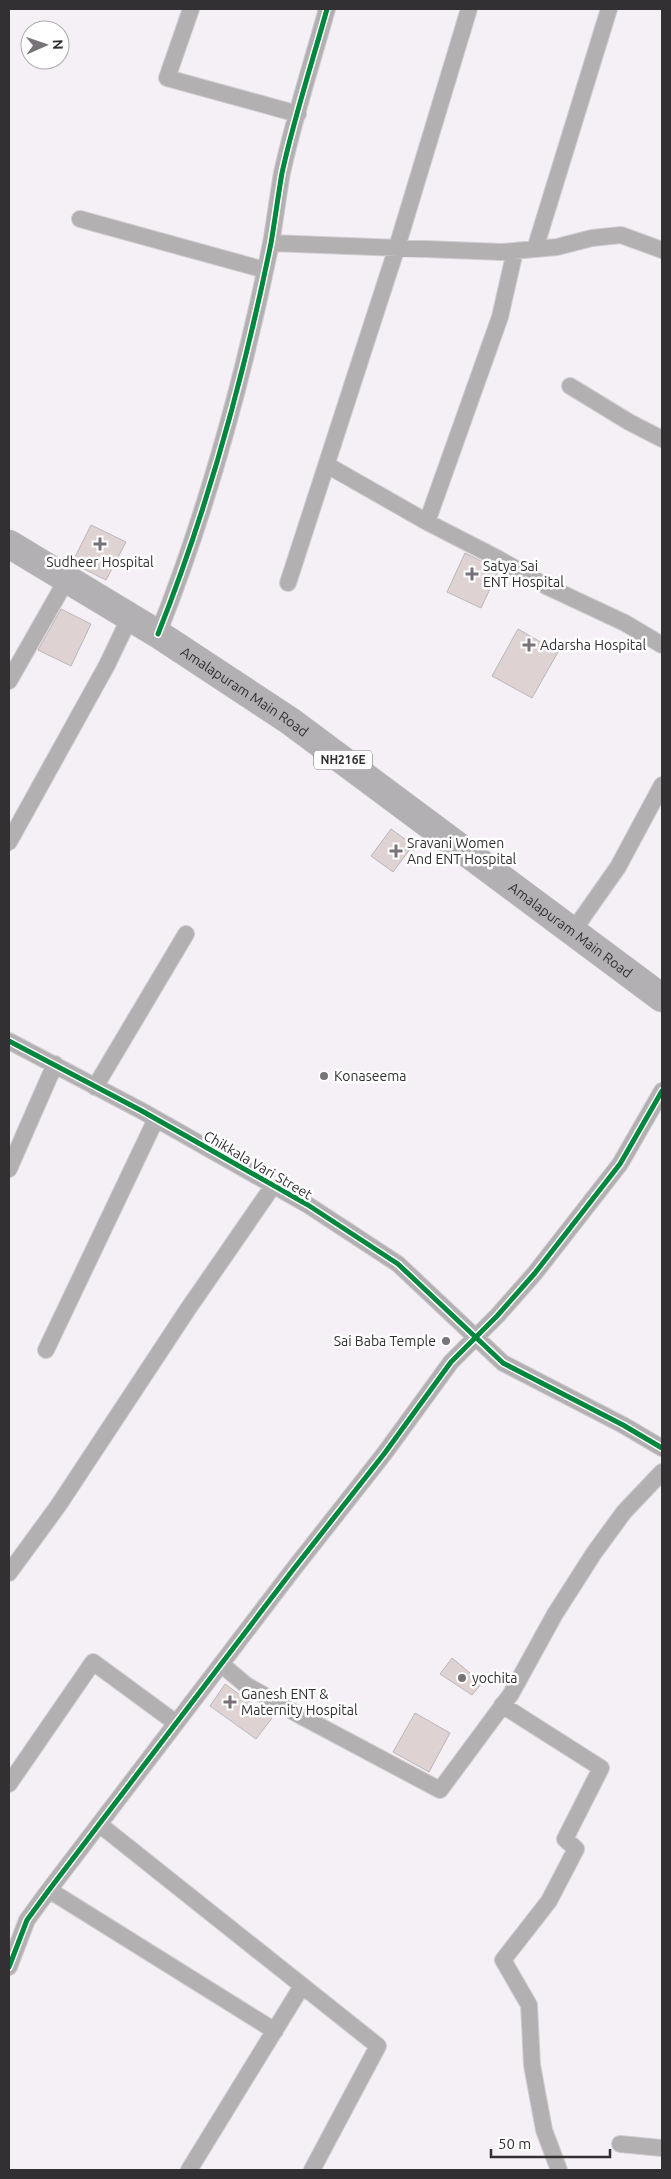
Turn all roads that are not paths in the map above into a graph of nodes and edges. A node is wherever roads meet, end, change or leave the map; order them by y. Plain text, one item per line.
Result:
1 (191, 9) edge
2 (327, 9) edge
3 (469, 9) edge
4 (609, 9) edge
5 (298, 114) junction
6 (80, 219) dead end
7 (271, 243) junction
8 (397, 247) junction
9 (534, 249) junction
10 (662, 250) edge
11 (515, 251) junction
12 (265, 270) junction
13 (570, 386) dead end
14 (662, 439) edge
15 (328, 465) junction
16 (427, 522) junction
17 (9, 544) edge
18 (66, 578) junction
19 (288, 584) dead end
20 (130, 619) junction
21 (158, 634) junction
22 (662, 645) edge
23 (9, 681) edge
24 (662, 785) edge
25 (9, 842) edge
26 (573, 931) junction
27 (186, 934) dead end
28 (662, 998) edge
29 (9, 1041) edge
30 (54, 1064) junction
31 (94, 1087) junction
32 (662, 1091) edge
33 (156, 1118) junction
34 (9, 1169) edge
35 (274, 1186) junction
36 (476, 1338) junction
37 (46, 1350) dead end
38 (662, 1448) edge
39 (662, 1472) edge
40 (9, 1573) edge
41 (221, 1664) junction
42 (502, 1705) junction
43 (176, 1723) junction
44 (9, 1784) edge
45 (99, 1824) junction
46 (50, 1890) junction
47 (9, 1967) edge
48 (302, 1986) junction
49 (275, 2031) junction
50 (620, 2144) dead end
51 (662, 2148) edge
52 (190, 2170) edge
53 (312, 2170) edge
54 (559, 2170) edge

1 - 5 street
2 - 5 street
3 - 8 street
4 - 9 street
5 - 7 street
6 - 12 street
7 - 8 street
7 - 12 street
8 - 11 street
8 - 15 street
9 - 10 street
9 - 11 street
11 - 16 street
12 - 21 street
13 - 14 street
15 - 16 street
15 - 19 street
16 - 22 street
17 - 18 highway, Amalapuram Main Road / NH216E
18 - 20 highway, Amalapuram Main Road / NH216E
18 - 23 street
20 - 21 highway, Amalapuram Main Road / NH216E
20 - 25 street
21 - 26 highway, Amalapuram Main Road / NH216E
24 - 26 street
26 - 28 highway, Amalapuram Main Road / NH216E
27 - 31 street
29 - 30 street, Chikkala Vari Street
30 - 31 street, Chikkala Vari Street
30 - 34 street
31 - 33 street, Chikkala Vari Street
32 - 36 street
33 - 35 street, Chikkala Vari Street
33 - 37 street
35 - 36 street, Chikkala Vari Street
35 - 40 street
36 - 38 street, Chikkala Vari Street
36 - 41 street
39 - 42 street
41 - 42 street
41 - 43 street
42 - 54 street
43 - 44 street
43 - 45 street
45 - 46 street
45 - 48 street
46 - 47 street
46 - 49 street
48 - 49 street
48 - 53 street
49 - 52 street
50 - 51 street

